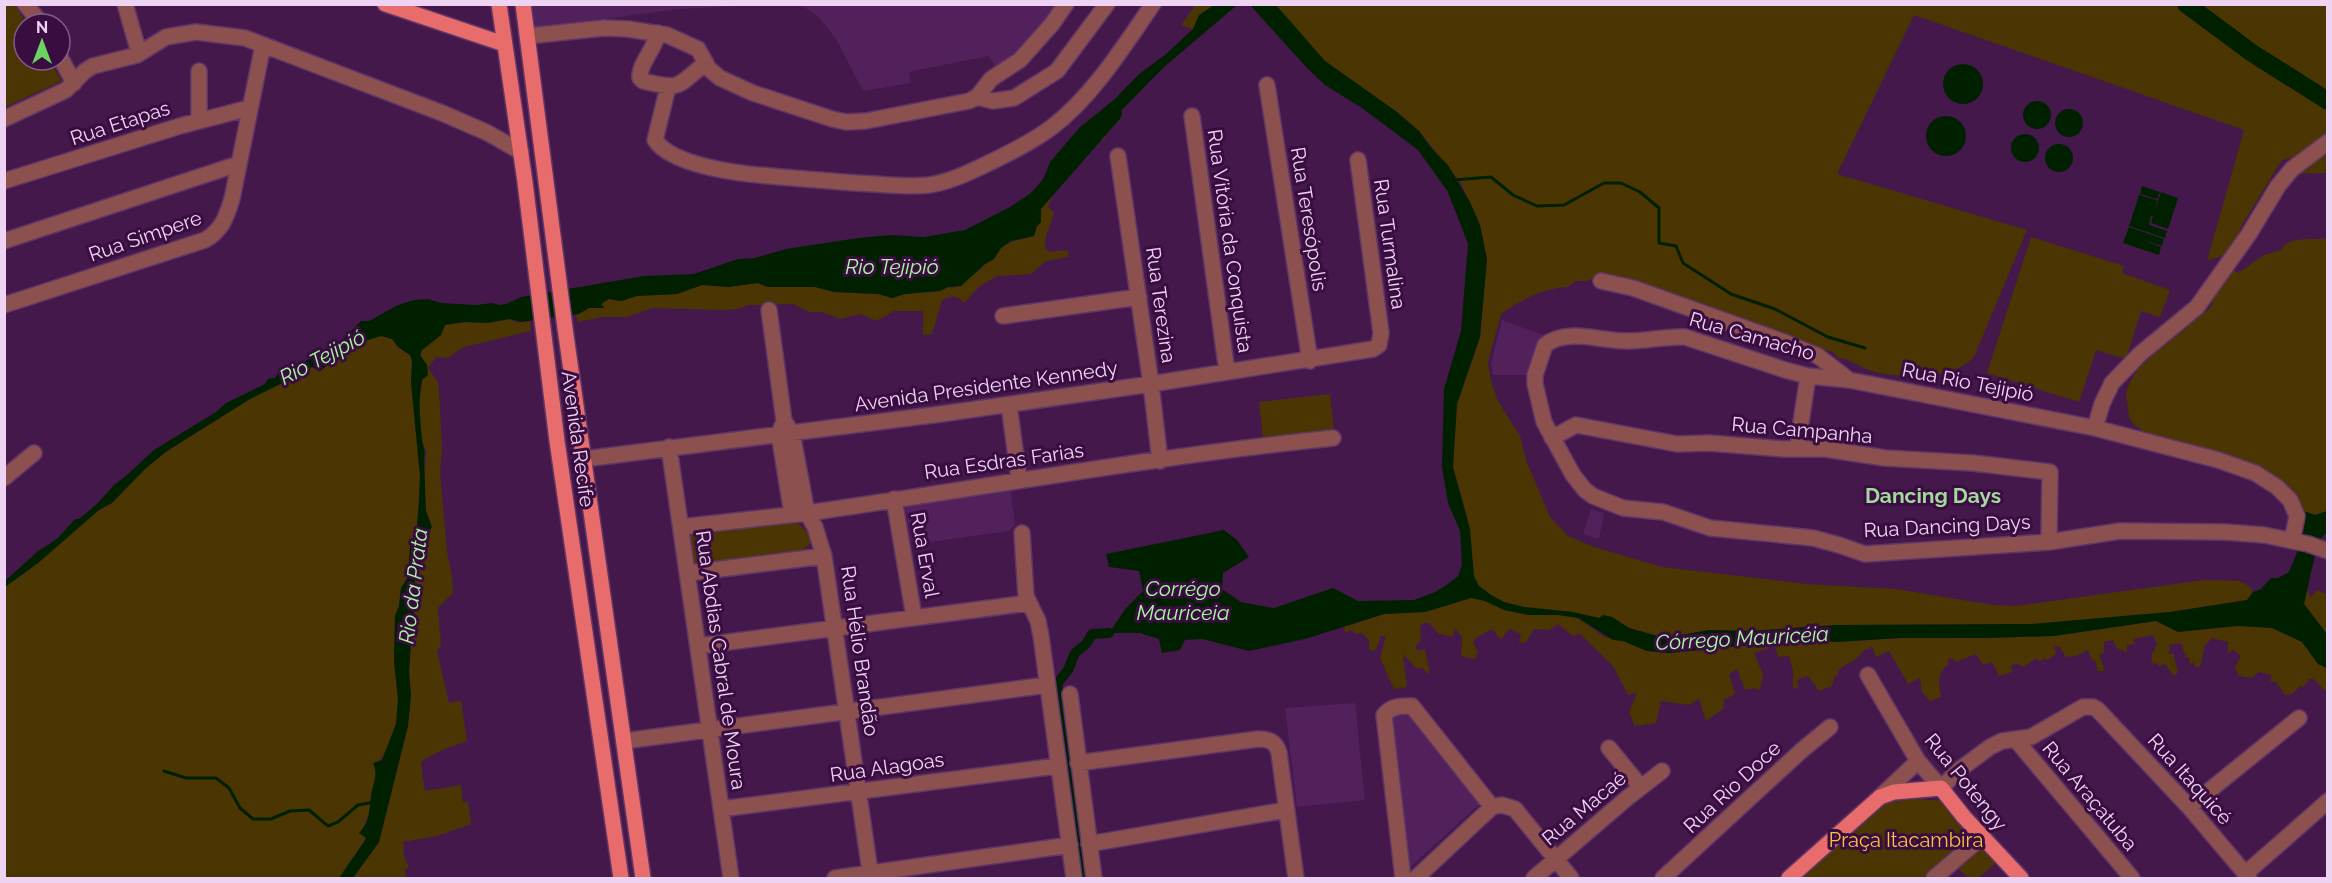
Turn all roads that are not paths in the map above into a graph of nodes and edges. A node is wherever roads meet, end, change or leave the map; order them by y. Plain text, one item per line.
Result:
1 (125, 4) edge
2 (385, 4) edge
3 (499, 4) edge
4 (523, 4) edge
5 (1066, 4) edge
6 (1107, 4) edge
7 (1153, 4) edge
8 (658, 33) junction
9 (528, 36) junction
10 (504, 44) junction
11 (263, 45) junction
12 (139, 53) junction
13 (706, 63) junction
14 (200, 71) dead end
15 (68, 72) edge
16 (74, 83) junction
17 (1267, 85) dead end
18 (669, 87) junction
19 (976, 97) junction
20 (249, 108) junction
21 (1192, 116) dead end
22 (4, 119) edge
23 (199, 121) junction
24 (2328, 142) edge
25 (520, 152) junction
26 (1118, 156) dead end
27 (1358, 160) dead end
28 (238, 164) junction
29 (4, 182) edge
30 (4, 241) edge
31 (1601, 281) dead end
32 (1139, 297) junction
33 (4, 305) edge
34 (769, 310) dead end
35 (1003, 316) dead end
36 (1381, 333) joint
37 (1542, 350) joint
38 (1310, 360) junction
39 (1227, 372) junction
40 (1808, 376) junction
41 (1849, 380) junction
42 (1151, 384) junction
43 (1009, 405) junction
44 (2095, 428) junction
45 (785, 429) junction
46 (1333, 438) dead end
47 (1552, 438) junction
48 (669, 447) junction
49 (1797, 449) junction
50 (34, 453) dead end
51 (584, 459) junction
52 (1160, 460) junction
53 (4, 478) edge
54 (1019, 479) junction
55 (894, 499) junction
56 (799, 514) junction
57 (681, 527) junction
58 (1022, 532) dead end
59 (2295, 541) junction
60 (2049, 542) junction
61 (2326, 550) edge
62 (824, 556) junction
63 (688, 573) junction
64 (1028, 603) junction
65 (914, 617) junction
66 (835, 628) junction
67 (698, 646) junction
68 (1868, 675) dead end
69 (1047, 685) junction
70 (1070, 694) dead end
71 (848, 712) junction
72 (2299, 718) dead end
73 (1830, 727) dead end
74 (711, 729) junction
75 (2016, 740) junction
76 (624, 741) junction
77 (1609, 748) dead end
78 (1918, 760) junction
79 (1078, 763) junction
80 (1057, 766) junction
81 (1662, 771) dead end
82 (1641, 788) junction
83 (1941, 788) junction
84 (860, 792) junction
85 (1880, 797) junction
86 (2328, 801) edge
87 (1492, 807) junction
88 (2189, 807) junction
89 (722, 809) junction
90 (1286, 810) junction
91 (1982, 837) junction
92 (1089, 844) junction
93 (1070, 845) junction
94 (1555, 859) junction
95 (871, 876) edge
96 (2247, 876) edge
97 (621, 879) edge
98 (643, 879) edge
99 (731, 879) edge
100 (835, 879) edge
101 (1074, 879) edge
102 (1094, 879) edge
103 (1296, 879) edge
104 (1403, 879) edge
105 (1416, 879) edge
106 (1534, 879) edge
107 (1571, 879) edge
108 (1663, 879) edge
109 (1789, 879) edge
110 (1934, 879) edge
111 (2021, 879) edge
112 (2132, 879) edge

1 - 12 street
2 - 10 main road
3 - 10 main road, Avenida Recife
4 - 9 main road, Avenida Recife
5 - 19 street
6 - 19 street
7 - 18 street
8 - 9 street
8 - 13 street
8 - 18 street
9 - 51 main road, Avenida Recife
10 - 25 main road, Avenida Recife
11 - 12 street
11 - 20 street, Rua Simpere
11 - 25 street
12 - 16 street
13 - 18 street
13 - 19 street
14 - 23 street
15 - 16 street
16 - 22 street
17 - 38 street, Rua Teresópolis
20 - 23 street, Rua Etapas
20 - 28 street, Rua Simpere
21 - 39 street, Rua Vitória da Conquista
23 - 29 street, Rua Etapas
24 - 44 street
25 - 97 main road, Avenida Recife
26 - 32 street, Rua Terezina
27 - 36 street, Rua Turmalina
28 - 30 street
28 - 33 street, Rua Simpere
31 - 41 street, Rua Rio Tejipió
32 - 35 street
32 - 42 street, Rua Terezina
34 - 45 street, Rua Hélio Brandão
36 - 38 street, Avenida Presidente Kennedy
37 - 40 street, Rua Camacho
37 - 47 street, Rua Dancing Days
38 - 39 street, Avenida Presidente Kennedy
39 - 42 street, Avenida Presidente Kennedy
40 - 41 street, Rua Camacho
40 - 49 street
41 - 44 street, Rua Rio Tejipió
42 - 43 street, Avenida Presidente Kennedy
42 - 52 street, Rua Terezina
43 - 45 street, Avenida Presidente Kennedy
43 - 54 street
44 - 59 street, Rua Rio Tejipió
45 - 48 street, Avenida Presidente Kennedy
45 - 56 street, Rua Hélio Brandão
46 - 52 street, Rua Esdras Farias
47 - 49 street, Rua Campanha
47 - 60 street, Rua Dancing Days
48 - 51 street, Avenida Presidente Kennedy
48 - 57 street, Rua Abdias Cabral de Moura
49 - 60 street, Rua Campanha
50 - 53 street
51 - 76 main road, Avenida Recife
52 - 54 street, Rua Esdras Farias
54 - 55 street, Rua Esdras Farias
55 - 56 street, Rua Esdras Farias
55 - 65 street, Rua Erval
56 - 57 street, Rua Esdras Farias
56 - 62 street, Rua Hélio Brandão
57 - 63 street, Rua Abdias Cabral de Moura
58 - 64 street
59 - 60 street, Rua Dancing Days
59 - 61 street, Rua Dancing Days
62 - 63 street
62 - 66 street, Rua Hélio Brandão
63 - 67 street, Rua Abdias Cabral de Moura
64 - 65 street
64 - 69 street
65 - 66 street
66 - 67 street
66 - 71 street, Rua Hélio Brandão
67 - 74 street, Rua Abdias Cabral de Moura
68 - 78 street, Rua Potengy
69 - 71 street
69 - 80 street
70 - 79 street
71 - 74 street
71 - 84 street, Rua Hélio Brandão
72 - 88 street
73 - 108 street, Rua Rio Doce
74 - 76 street
74 - 89 street, Rua Abdias Cabral de Moura
75 - 83 street
75 - 88 street, Rua Itaquicé
75 - 112 street, Rua Araçatuba
76 - 98 main road, Avenida Recife
77 - 82 street
78 - 83 street, Rua Potengy
78 - 85 street
79 - 90 street
79 - 92 street
80 - 84 street, Rua Alagoas
80 - 93 street
81 - 82 street, Rua Macaé
82 - 94 street, Rua Macaé
83 - 85 main road
83 - 91 main road, Rua Potengy
84 - 89 street, Rua Alagoas
84 - 95 street, Rua Hélio Brandão
85 - 109 main road
86 - 96 street
87 - 94 street
87 - 104 street
87 - 105 street
88 - 96 street, Rua Itaquicé
89 - 99 street, Rua Abdias Cabral de Moura
90 - 92 street
90 - 103 street
91 - 110 street
91 - 111 main road, Rua Potengy
92 - 102 street
93 - 95 street
93 - 101 street
94 - 106 street, Rua Macaé
94 - 107 street
95 - 100 street

